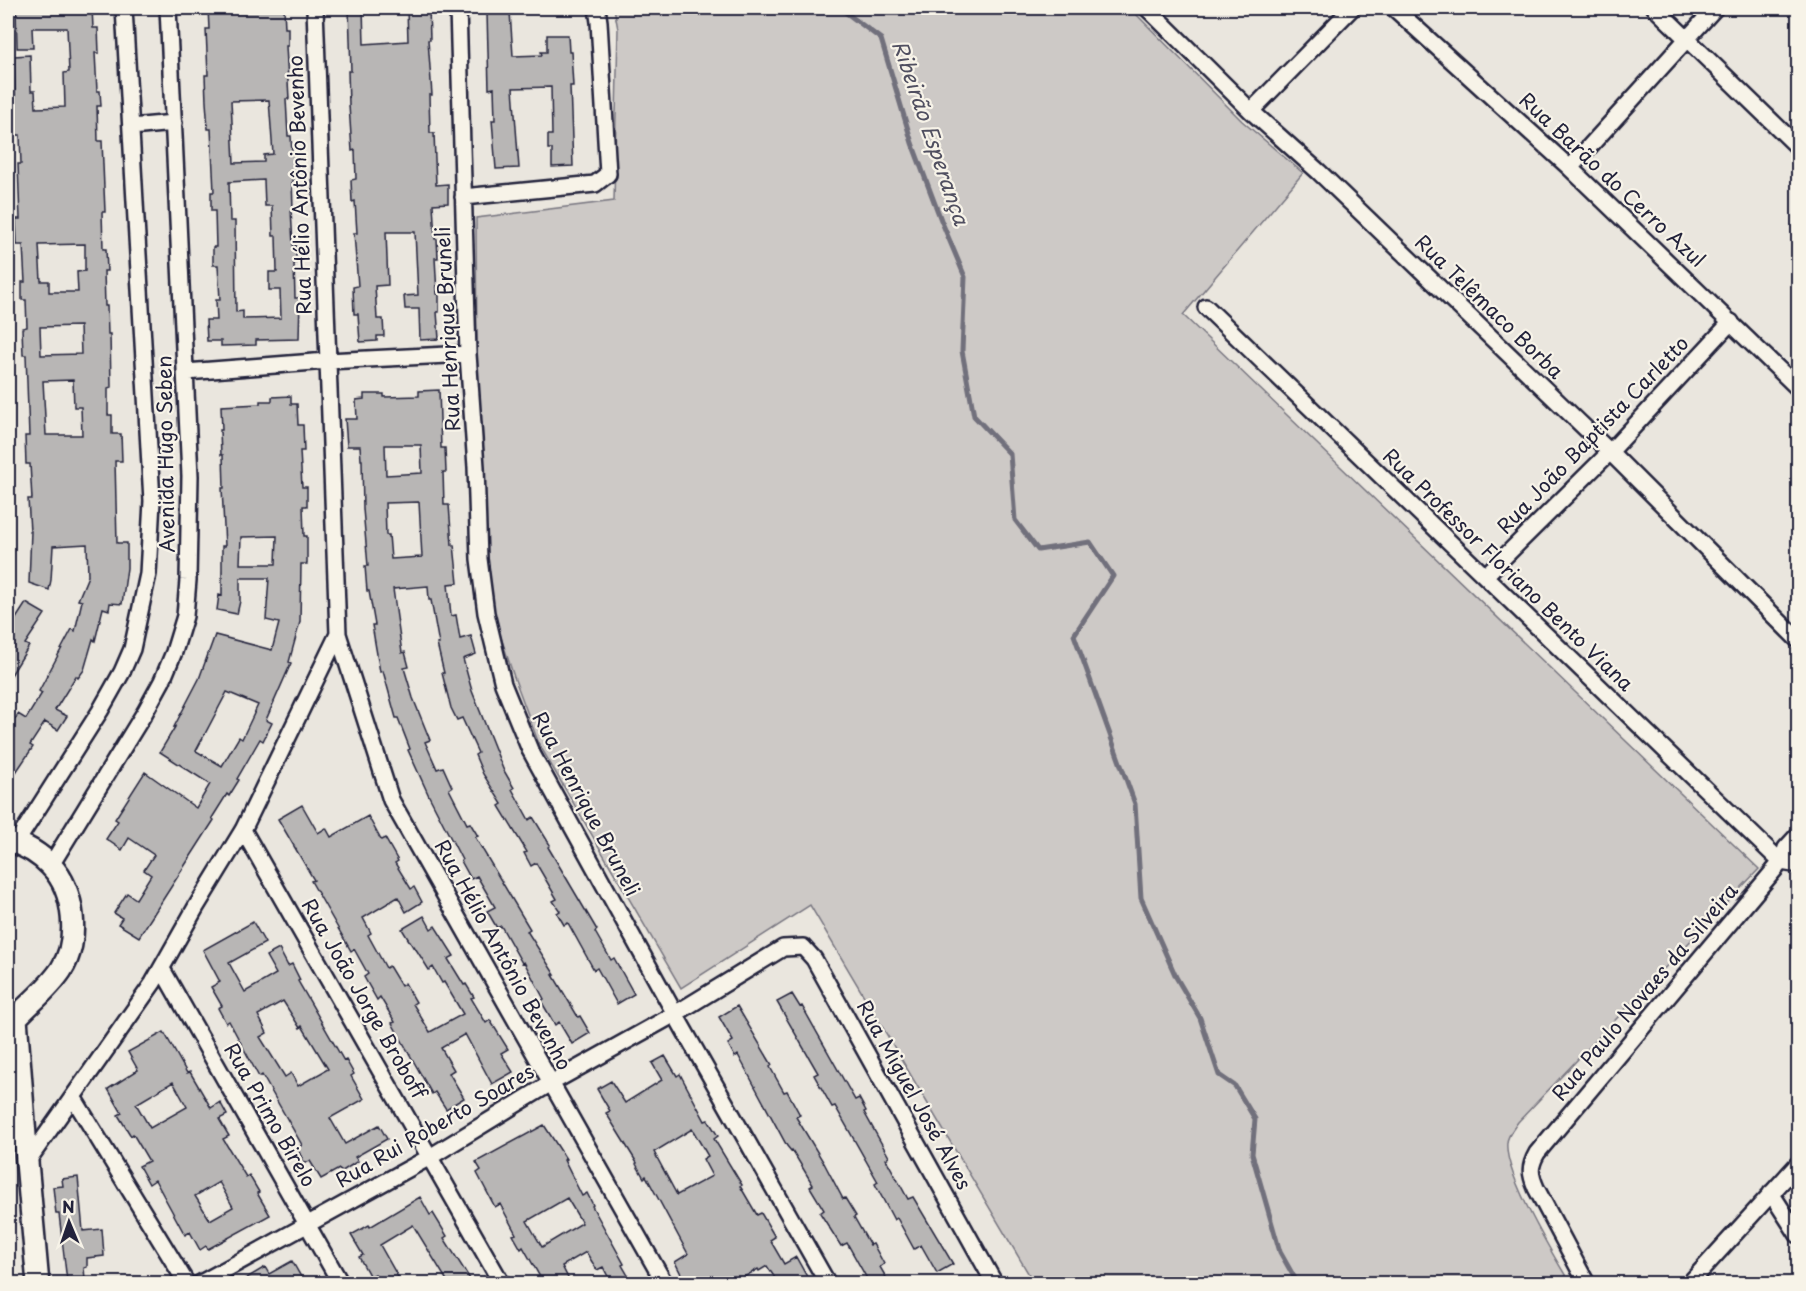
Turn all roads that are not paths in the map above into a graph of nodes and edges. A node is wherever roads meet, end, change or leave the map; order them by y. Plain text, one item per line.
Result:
1 (124, 8) edge
2 (168, 8) edge
3 (315, 8) edge
4 (458, 8) edge
5 (597, 8) edge
6 (1147, 8) edge
7 (1352, 8) edge
8 (1394, 8) edge
9 (1655, 8) edge
10 (1715, 8) edge
11 (1687, 38) junction
12 (1251, 111) junction
13 (174, 123) junction
14 (131, 127) junction
15 (1798, 147) edge
16 (1570, 168) junction
17 (463, 197) junction
18 (1206, 308) dead end
19 (1731, 321) junction
20 (468, 354) junction
21 (327, 361) junction
22 (186, 372) junction
23 (1798, 387) edge
24 (1610, 452) junction
25 (1485, 576) junction
26 (338, 634) junction
27 (1798, 640) edge
28 (243, 830) junction
29 (1798, 835) edge
30 (12, 842) edge
31 (1781, 862) junction
32 (1798, 862) edge
33 (51, 865) junction
34 (783, 948) joint
35 (162, 969) junction
36 (675, 1014) junction
37 (551, 1083) junction
38 (73, 1097) junction
39 (430, 1156) junction
40 (27, 1162) junction
41 (1798, 1164) edge
42 (1771, 1193) junction
43 (308, 1223) junction
44 (1798, 1235) edge
45 (38, 1284) edge
46 (187, 1284) edge
47 (199, 1284) edge
48 (341, 1284) edge
49 (502, 1284) edge
50 (665, 1284) edge
51 (828, 1284) edge
52 (995, 1284) edge
53 (1587, 1284) edge
54 (1689, 1284) edge

1 - 14 street, Avenida Hugo Seben
2 - 13 street, Avenida Hugo Seben
3 - 21 street, Rua Hélio Antônio Bevenho
4 - 17 street, Rua Henrique Bruneli
5 - 17 street
6 - 12 street, Rua Telêmaco Borba
7 - 12 street
8 - 16 street, Rua Barão do Cerro Azul
9 - 11 street
10 - 11 street
11 - 15 street
11 - 16 street
12 - 24 street, Rua Telêmaco Borba
13 - 14 street
13 - 22 street, Avenida Hugo Seben
14 - 30 street, Avenida Hugo Seben
16 - 19 street, Rua Barão do Cerro Azul
17 - 20 street, Rua Henrique Bruneli
18 - 25 street, Rua Professor Floriano Bento Viana
19 - 23 street, Rua Barão do Cerro Azul
19 - 24 street, Rua João Baptista Carletto
20 - 21 street
20 - 36 street, Rua Henrique Bruneli
21 - 22 street
21 - 26 street, Rua Hélio Antônio Bevenho
22 - 33 street, Avenida Hugo Seben
24 - 25 street, Rua João Baptista Carletto
24 - 27 street, Rua Telêmaco Borba
25 - 31 street, Rua Professor Floriano Bento Viana
26 - 28 street
26 - 37 street, Rua Hélio Antônio Bevenho
28 - 35 street
28 - 39 street, Rua João Jorge Broboff
29 - 31 street, Rua Paulo Novaes da Silveira
30 - 33 street
31 - 32 street
31 - 53 street, Rua Paulo Novaes da Silveira
33 - 40 street
34 - 36 street, Rua Rui Roberto Soares
34 - 52 street, Rua Miguel José Alves
35 - 38 street
35 - 43 street, Rua Primo Birelo
36 - 37 street, Rua Rui Roberto Soares
36 - 51 street, Rua Henrique Bruneli
37 - 39 street, Rua Rui Roberto Soares
37 - 50 street, Rua Hélio Antônio Bevenho
38 - 40 street
38 - 46 street
39 - 43 street, Rua Rui Roberto Soares
39 - 49 street, Rua João Jorge Broboff
40 - 45 street
41 - 42 street
42 - 44 street
42 - 54 street
43 - 47 street, Rua Rui Roberto Soares
43 - 48 street, Rua Primo Birelo

